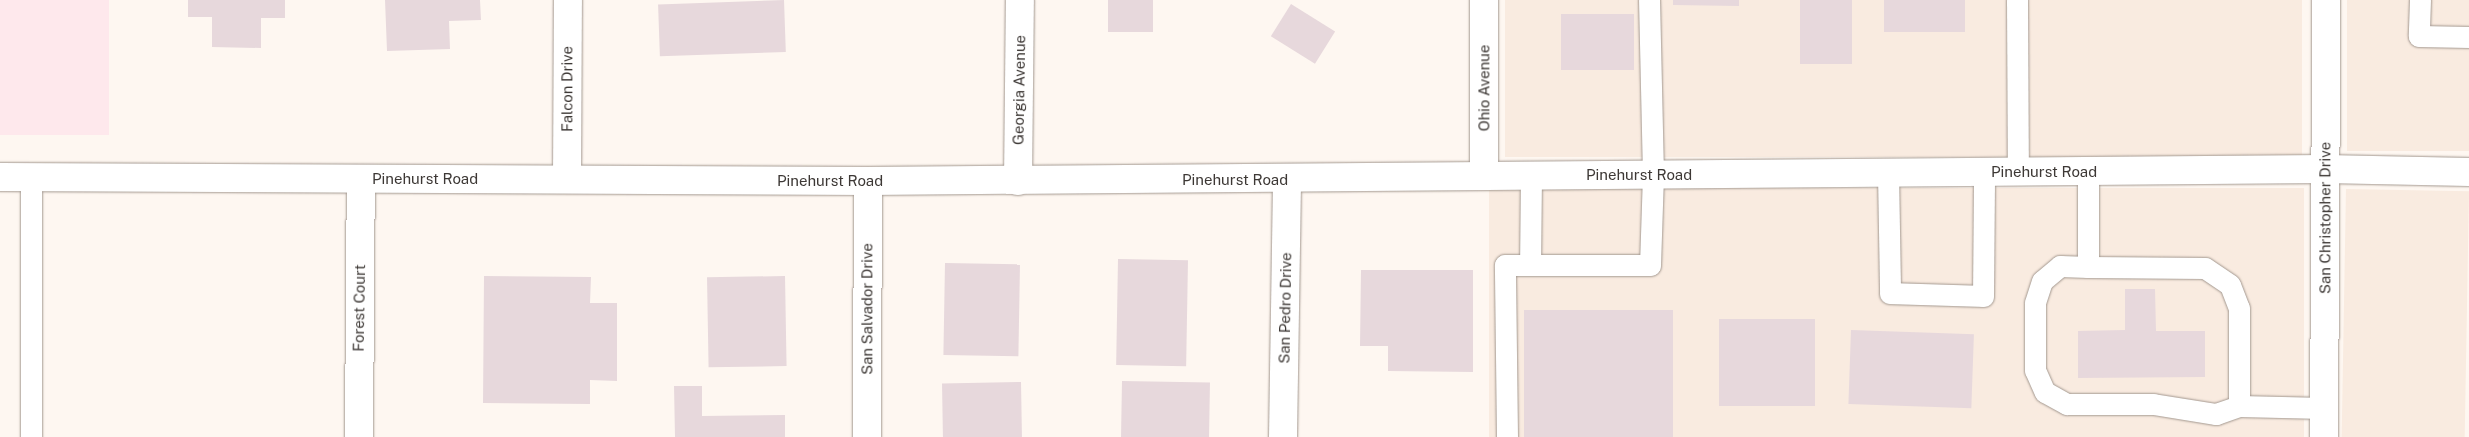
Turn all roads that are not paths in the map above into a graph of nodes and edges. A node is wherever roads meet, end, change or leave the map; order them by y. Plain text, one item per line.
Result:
1 (568, 0) edge
2 (1020, 0) edge
3 (1484, 0) edge
4 (1649, 0) edge
5 (2017, 0) edge
6 (2326, 0) edge
7 (2420, 0) edge
8 (2469, 37) edge
9 (2325, 169) junction
10 (1984, 172) junction
11 (2018, 172) junction
12 (2088, 172) junction
13 (2469, 172) edge
14 (1888, 173) junction
15 (1531, 175) junction
16 (1653, 175) junction
17 (1484, 176) junction
18 (0, 177) edge
19 (31, 177) junction
20 (361, 179) junction
21 (567, 179) junction
22 (1287, 180) junction
23 (868, 181) junction
24 (1018, 181) junction
25 (1530, 265) junction
26 (2088, 267) junction
27 (2239, 406) junction
28 (2324, 408) junction
29 (31, 437) edge
30 (359, 437) edge
31 (867, 437) edge
32 (1284, 437) edge
33 (1507, 437) edge
34 (2324, 437) edge

1 - 21 street, Falcon Drive
2 - 24 street, Georgia Avenue
3 - 17 street, Ohio Avenue
4 - 16 lane
5 - 11 lane
6 - 9 street, San Christopher Drive
7 - 8 lane
9 - 12 street, Pinehurst Road
9 - 13 street, Pinehurst Road
9 - 28 street, San Christopher Drive
10 - 11 street, Pinehurst Road
10 - 14 street, Pinehurst Road
10 - 14 lane
11 - 12 street, Pinehurst Road
12 - 26 lane
14 - 16 street, Pinehurst Road
15 - 16 street, Pinehurst Road
15 - 17 street, Pinehurst Road
15 - 25 lane
16 - 25 lane
17 - 22 street, Pinehurst Road
18 - 19 street, Pinehurst Road
19 - 20 street, Pinehurst Road
19 - 29 lane
20 - 21 street, Pinehurst Road
20 - 30 street, Forest Court
21 - 23 street, Pinehurst Road
22 - 24 street, Pinehurst Road
22 - 32 street, San Pedro Drive
23 - 24 street, Pinehurst Road
23 - 31 street, San Salvador Drive
25 - 33 lane
26 - 27 lane
26 - 27 lane
27 - 28 lane
28 - 34 street, San Christopher Drive

